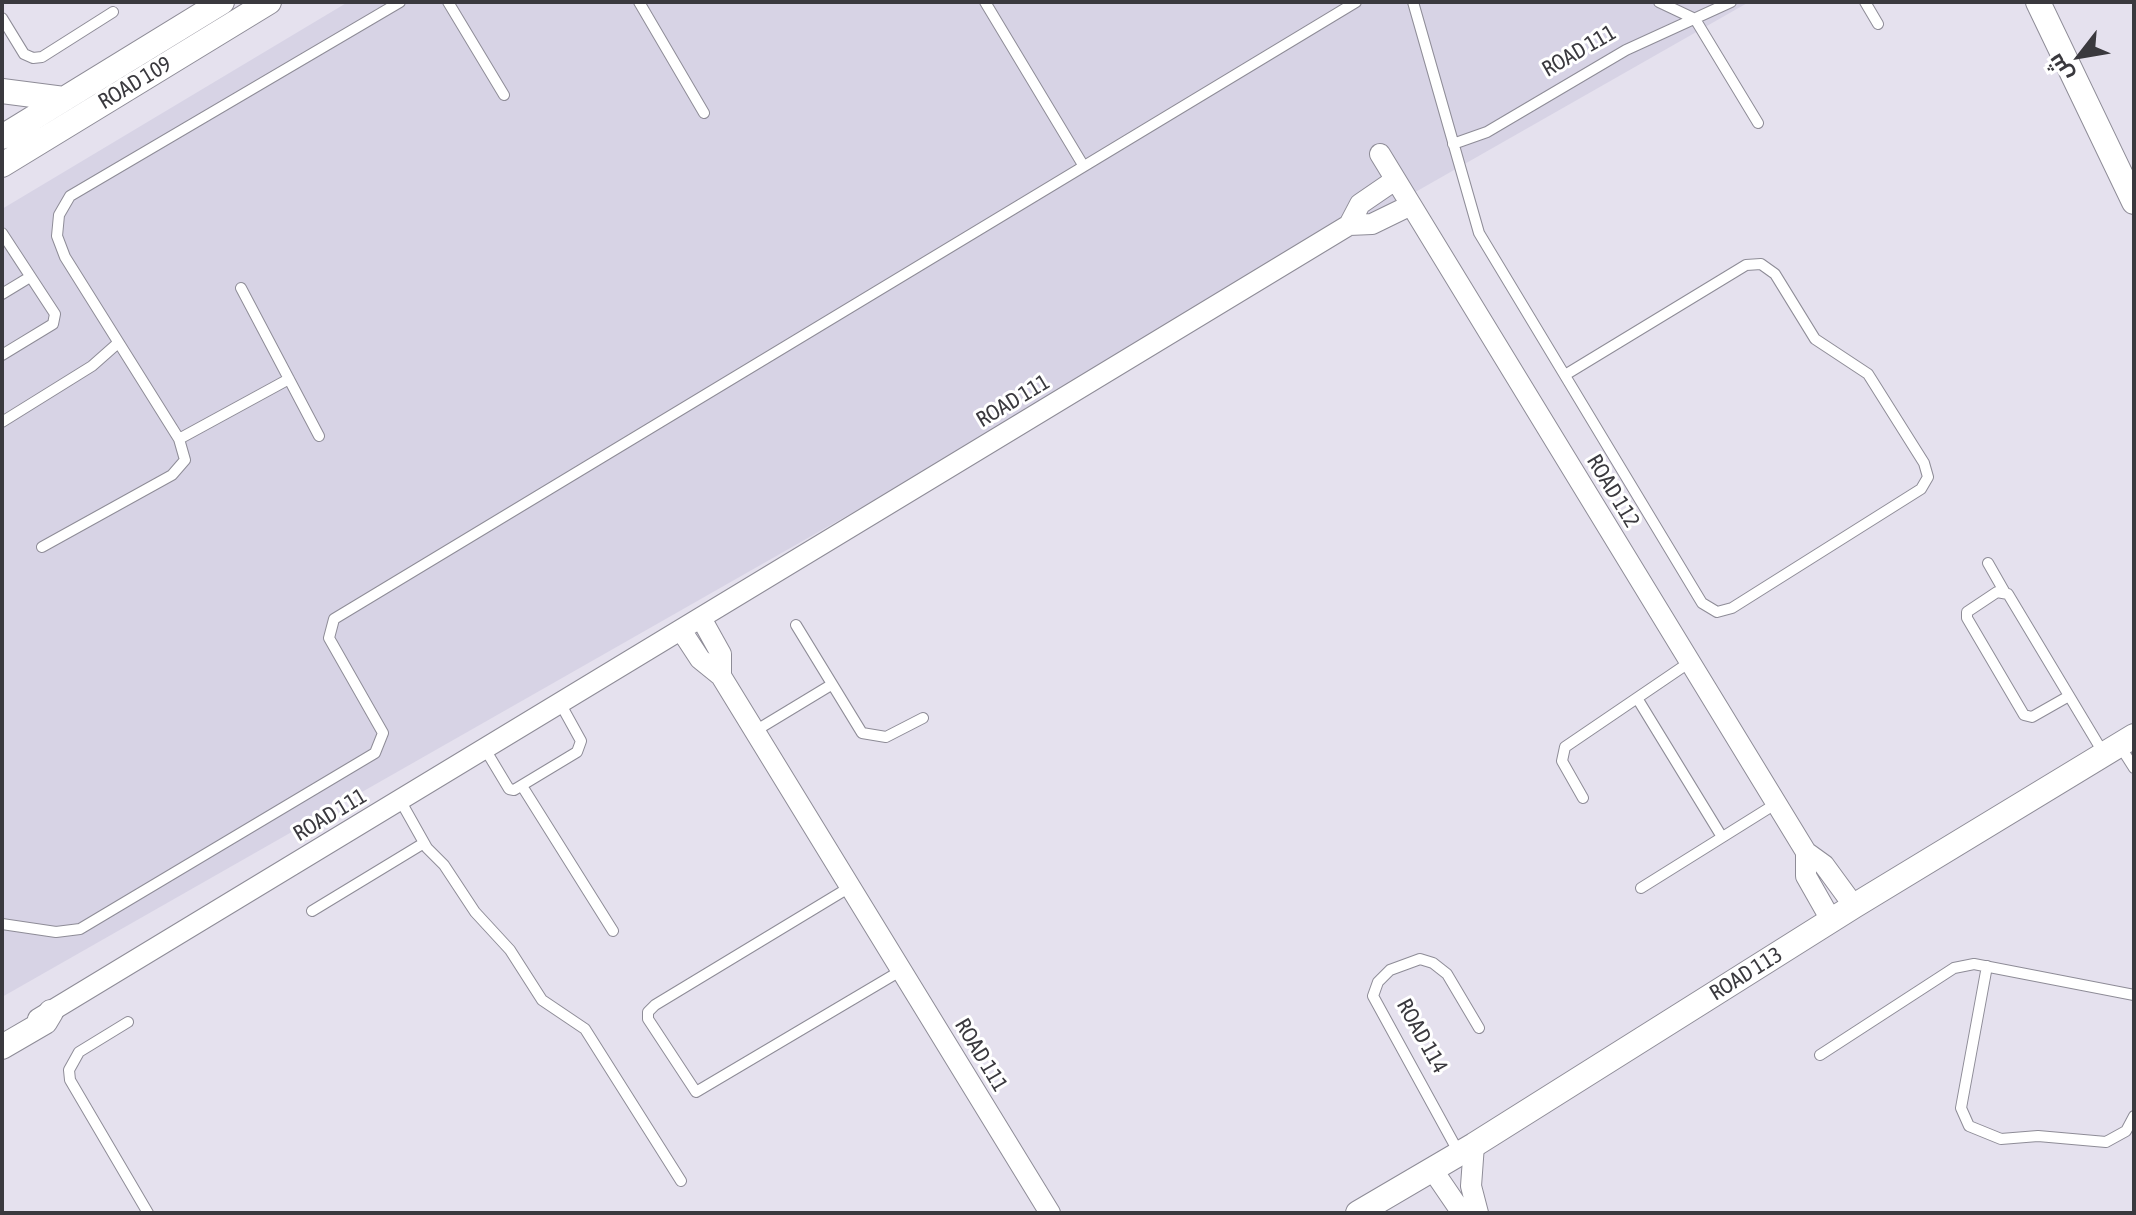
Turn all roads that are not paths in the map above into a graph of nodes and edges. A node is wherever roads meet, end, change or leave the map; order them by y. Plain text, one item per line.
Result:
1 (222, 2) edge
2 (269, 2) edge
3 (400, 2) edge
4 (448, 2) edge
5 (639, 2) edge
6 (985, 2) edge
7 (1356, 2) edge
8 (1413, 2) edge
9 (1659, 2) edge
10 (1731, 2) edge
11 (1865, 2) edge
12 (2038, 2) edge
13 (113, 12) dead end
14 (2, 18) edge
15 (1695, 19) junction
16 (1878, 24) dead end
17 (2, 91) edge
18 (504, 95) dead end
19 (64, 99) junction
20 (704, 113) dead end
21 (1758, 123) dead end
22 (7, 144) edge
23 (1453, 144) junction
24 (1380, 154) dead end
25 (1083, 165) junction
26 (1395, 180) junction
27 (2134, 202) edge
28 (1411, 205) junction
29 (1349, 225) junction
30 (2, 233) edge
31 (30, 277) junction
32 (241, 288) dead end
33 (2, 294) edge
34 (118, 343) junction
35 (2, 355) edge
36 (1565, 375) junction
37 (289, 379) junction
38 (2, 422) edge
39 (319, 436) dead end
40 (179, 439) junction
41 (42, 547) dead end
42 (1988, 563) dead end
43 (2004, 591) junction
44 (701, 618) junction
45 (796, 625) dead end
46 (681, 630) junction
47 (1690, 662) junction
48 (721, 676) junction
49 (831, 685) junction
50 (2069, 696) junction
51 (1637, 698) junction
52 (560, 703) junction
53 (923, 718) dead end
54 (755, 731) junction
55 (2119, 745) edge
56 (485, 749) junction
57 (2134, 768) edge
58 (522, 786) junction
59 (1583, 798) dead end
60 (400, 800) junction
61 (1777, 803) junction
62 (1722, 837) junction
63 (424, 843) junction
64 (1806, 852) junction
65 (850, 887) junction
66 (1641, 888) dead end
67 (1854, 906) junction
68 (312, 911) dead end
69 (1831, 920) junction
70 (2, 924) edge
71 (613, 931) dead end
72 (1987, 966) junction
73 (902, 970) junction
74 (2134, 995) edge
75 (51, 1012) junction
76 (128, 1022) dead end
77 (1479, 1028) dead end
78 (2, 1036) edge
79 (2, 1047) edge
80 (1820, 1055) dead end
81 (2134, 1116) edge
82 (1467, 1149) junction
83 (1432, 1169) junction
84 (681, 1181) dead end
85 (148, 1213) edge
86 (1050, 1213) edge
87 (1358, 1213) edge
88 (1462, 1213) edge
89 (1478, 1213) edge

1 - 19 street, ROAD 109
2 - 22 street, ROAD 109
3 - 34 lane
4 - 18 lane
5 - 20 lane
6 - 25 lane
7 - 25 lane
8 - 23 lane
9 - 15 lane
10 - 15 lane, ROAD 111
11 - 16 lane
12 - 27 street
13 - 14 lane
15 - 21 lane
15 - 23 lane, ROAD 111
17 - 19 street
19 - 22 street, ROAD 109
23 - 36 lane
24 - 26 street, ROAD 112
25 - 70 lane
26 - 28 street, ROAD 112
26 - 29 street, ROAD 111
28 - 29 street, ROAD 111
28 - 47 street, ROAD 112
29 - 44 street, ROAD 111
30 - 31 lane
31 - 33 lane
31 - 35 lane
32 - 37 lane
34 - 38 lane
34 - 40 lane
36 - 36 lane
37 - 39 lane
37 - 40 lane
40 - 41 lane
42 - 43 lane
43 - 50 lane
43 - 50 lane
44 - 46 street, ROAD 111
44 - 48 street, ROAD 111
45 - 49 lane
46 - 48 street, ROAD 111
46 - 52 street, ROAD 111
47 - 51 lane
47 - 61 street, ROAD 112
48 - 54 street, ROAD 111
49 - 53 lane
49 - 54 lane
50 - 55 lane
51 - 59 lane
51 - 62 lane
52 - 56 street, ROAD 111
52 - 58 lane
54 - 65 street, ROAD 111
55 - 57 lane
55 - 67 street, ROAD 113
56 - 58 lane
56 - 60 street, ROAD 111
58 - 71 lane
60 - 63 lane
60 - 75 street, ROAD 111
61 - 62 lane
61 - 64 street, ROAD 112
62 - 66 lane
63 - 68 lane
63 - 84 lane
64 - 67 street, ROAD 112
64 - 69 street, ROAD 112
65 - 73 street, ROAD 111
65 - 73 lane
67 - 69 street, ROAD 113
69 - 82 street, ROAD 113
72 - 74 lane
72 - 80 lane
72 - 81 lane
73 - 86 street, ROAD 111
75 - 78 street, ROAD 111
75 - 79 street
76 - 85 lane
77 - 82 lane, ROAD 114
82 - 83 street, ROAD 113
82 - 89 street
83 - 87 street, ROAD 113
83 - 88 street

